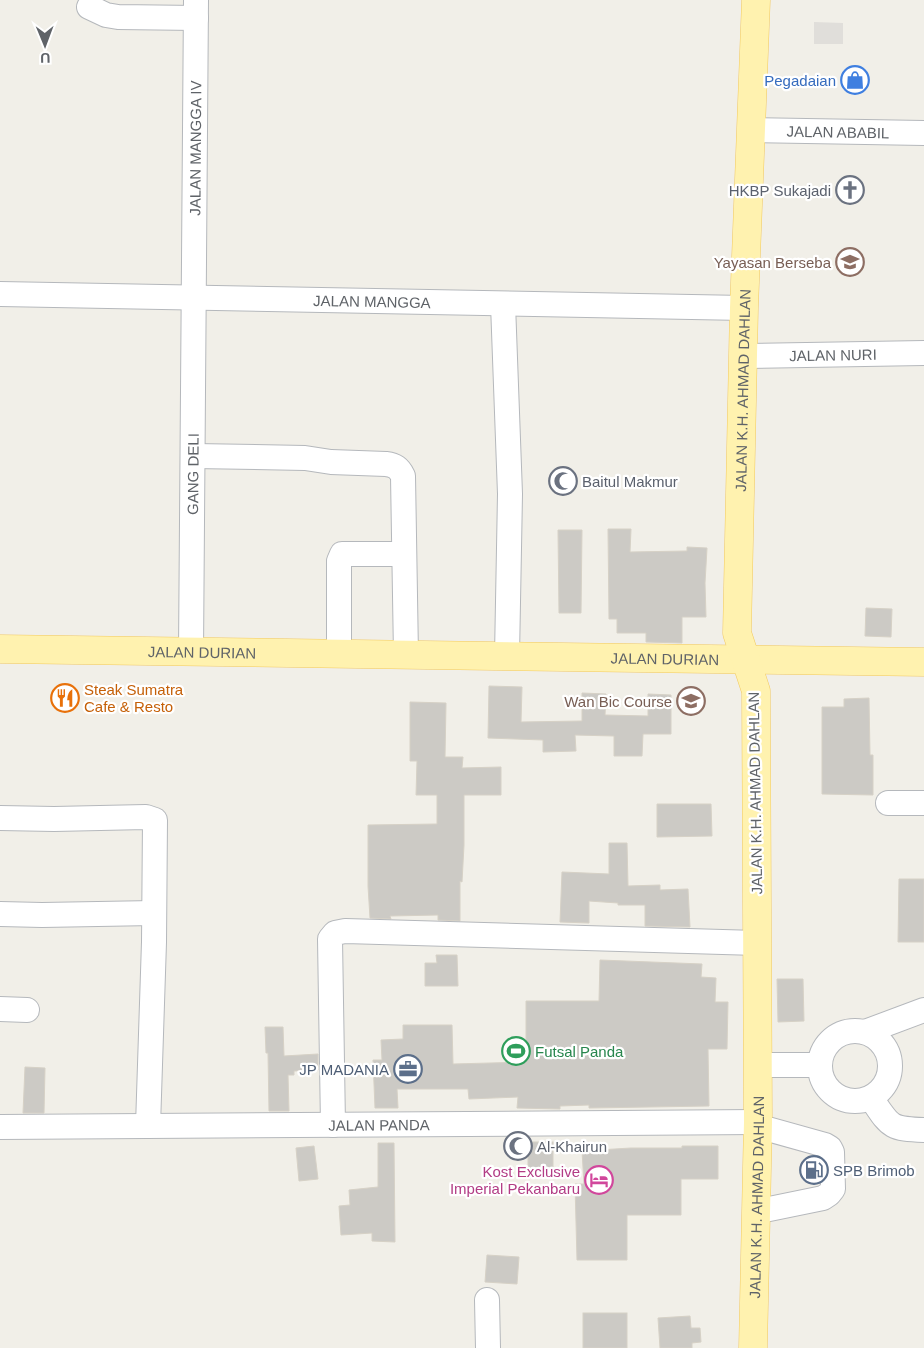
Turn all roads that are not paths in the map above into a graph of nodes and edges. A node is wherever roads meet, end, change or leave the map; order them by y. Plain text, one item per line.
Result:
1 (756, 0) edge
2 (89, 7) dead end
3 (196, 9) edge
4 (752, 130) junction
5 (924, 133) edge
6 (0, 294) edge
7 (194, 298) junction
8 (503, 304) junction
9 (744, 308) junction
10 (924, 353) edge
11 (743, 356) junction
12 (194, 456) junction
13 (393, 554) dead end
14 (0, 649) edge
15 (191, 652) junction
16 (339, 654) junction
17 (406, 655) junction
18 (507, 656) junction
19 (747, 660) junction
20 (924, 662) edge
21 (888, 803) dead end
22 (924, 803) edge
23 (0, 818) edge
24 (154, 913) junction
25 (0, 914) edge
26 (757, 943) junction
27 (0, 1008) edge
28 (27, 1010) dead end
29 (924, 1010) edge
30 (865, 1032) junction
31 (819, 1065) junction
32 (757, 1066) junction
33 (870, 1098) junction
34 (758, 1124) junction
35 (333, 1125) junction
36 (0, 1126) edge
37 (148, 1126) junction
38 (924, 1130) edge
39 (755, 1212) junction
40 (487, 1300) dead end
41 (488, 1348) edge
42 (753, 1348) edge

1 - 4 main road, JALAN K.H. AHMAD DAHLAN
2 - 3 street
3 - 7 street, JALAN MANGGA IV
4 - 5 street, JALAN ABABIL
4 - 9 main road, JALAN K.H. AHMAD DAHLAN
6 - 7 street, JALAN MANGGA
7 - 8 street, JALAN MANGGA
7 - 12 street, GANG DELI
8 - 9 street, JALAN MANGGA
8 - 18 street
9 - 11 main road, JALAN K.H. AHMAD DAHLAN
10 - 11 street, JALAN NURI
11 - 19 main road, JALAN K.H. AHMAD DAHLAN
12 - 15 street, GANG DELI
12 - 17 street
13 - 16 street
14 - 15 main road, JALAN DURIAN
15 - 16 main road, JALAN DURIAN
16 - 17 main road, JALAN DURIAN
17 - 18 main road, JALAN DURIAN
18 - 19 main road, JALAN DURIAN
19 - 20 main road, JALAN DURIAN
19 - 26 main road, JALAN K.H. AHMAD DAHLAN
21 - 22 street
23 - 24 street
24 - 25 street
24 - 37 street
26 - 32 main road, JALAN K.H. AHMAD DAHLAN
26 - 35 street
27 - 28 street
29 - 30 street
30 - 31 street
30 - 33 street
31 - 32 street
31 - 33 street
32 - 34 main road, JALAN K.H. AHMAD DAHLAN
33 - 38 street
34 - 35 street, JALAN PANDA
34 - 39 main road, JALAN K.H. AHMAD DAHLAN
34 - 39 street, JALAN PANDA
35 - 37 street, JALAN PANDA
36 - 37 street, JALAN PANDA
39 - 42 main road, JALAN K.H. AHMAD DAHLAN
40 - 41 street

